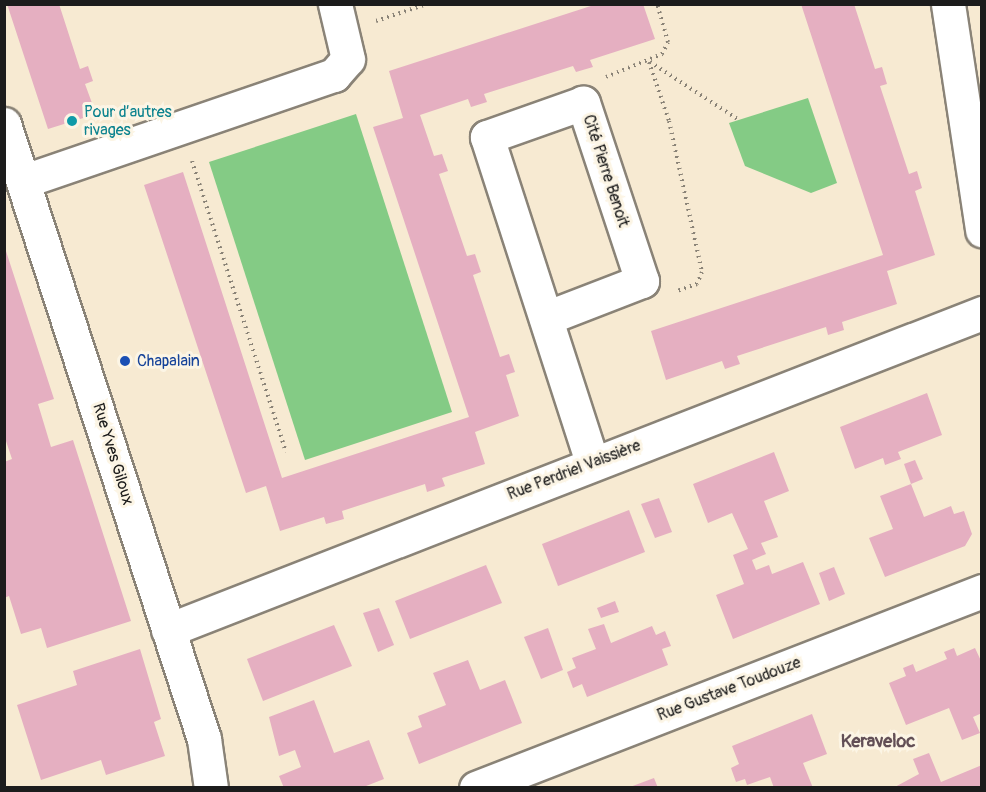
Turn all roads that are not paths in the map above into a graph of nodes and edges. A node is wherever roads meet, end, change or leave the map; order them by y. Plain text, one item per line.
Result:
1 (948, 4) edge
2 (339, 19) edge
3 (4, 124) edge
4 (24, 181) junction
5 (981, 230) edge
6 (981, 313) edge
7 (546, 318) junction
8 (592, 463) junction
9 (981, 591) edge
10 (168, 630) junction
11 (211, 788) edge
12 (476, 788) edge

1 - 5 street
2 - 4 street
3 - 4 street, Rue Yves Giloux
4 - 10 street, Rue Yves Giloux
6 - 8 street, Rue Perdriel Vaissière
7 - 7 street, Cité Pierre Benoit
7 - 8 street, Cité Pierre Benoit
8 - 10 street, Rue Perdriel Vaissière
9 - 12 street, Rue Gustave Toudouze
10 - 11 street, Rue Yves Giloux

